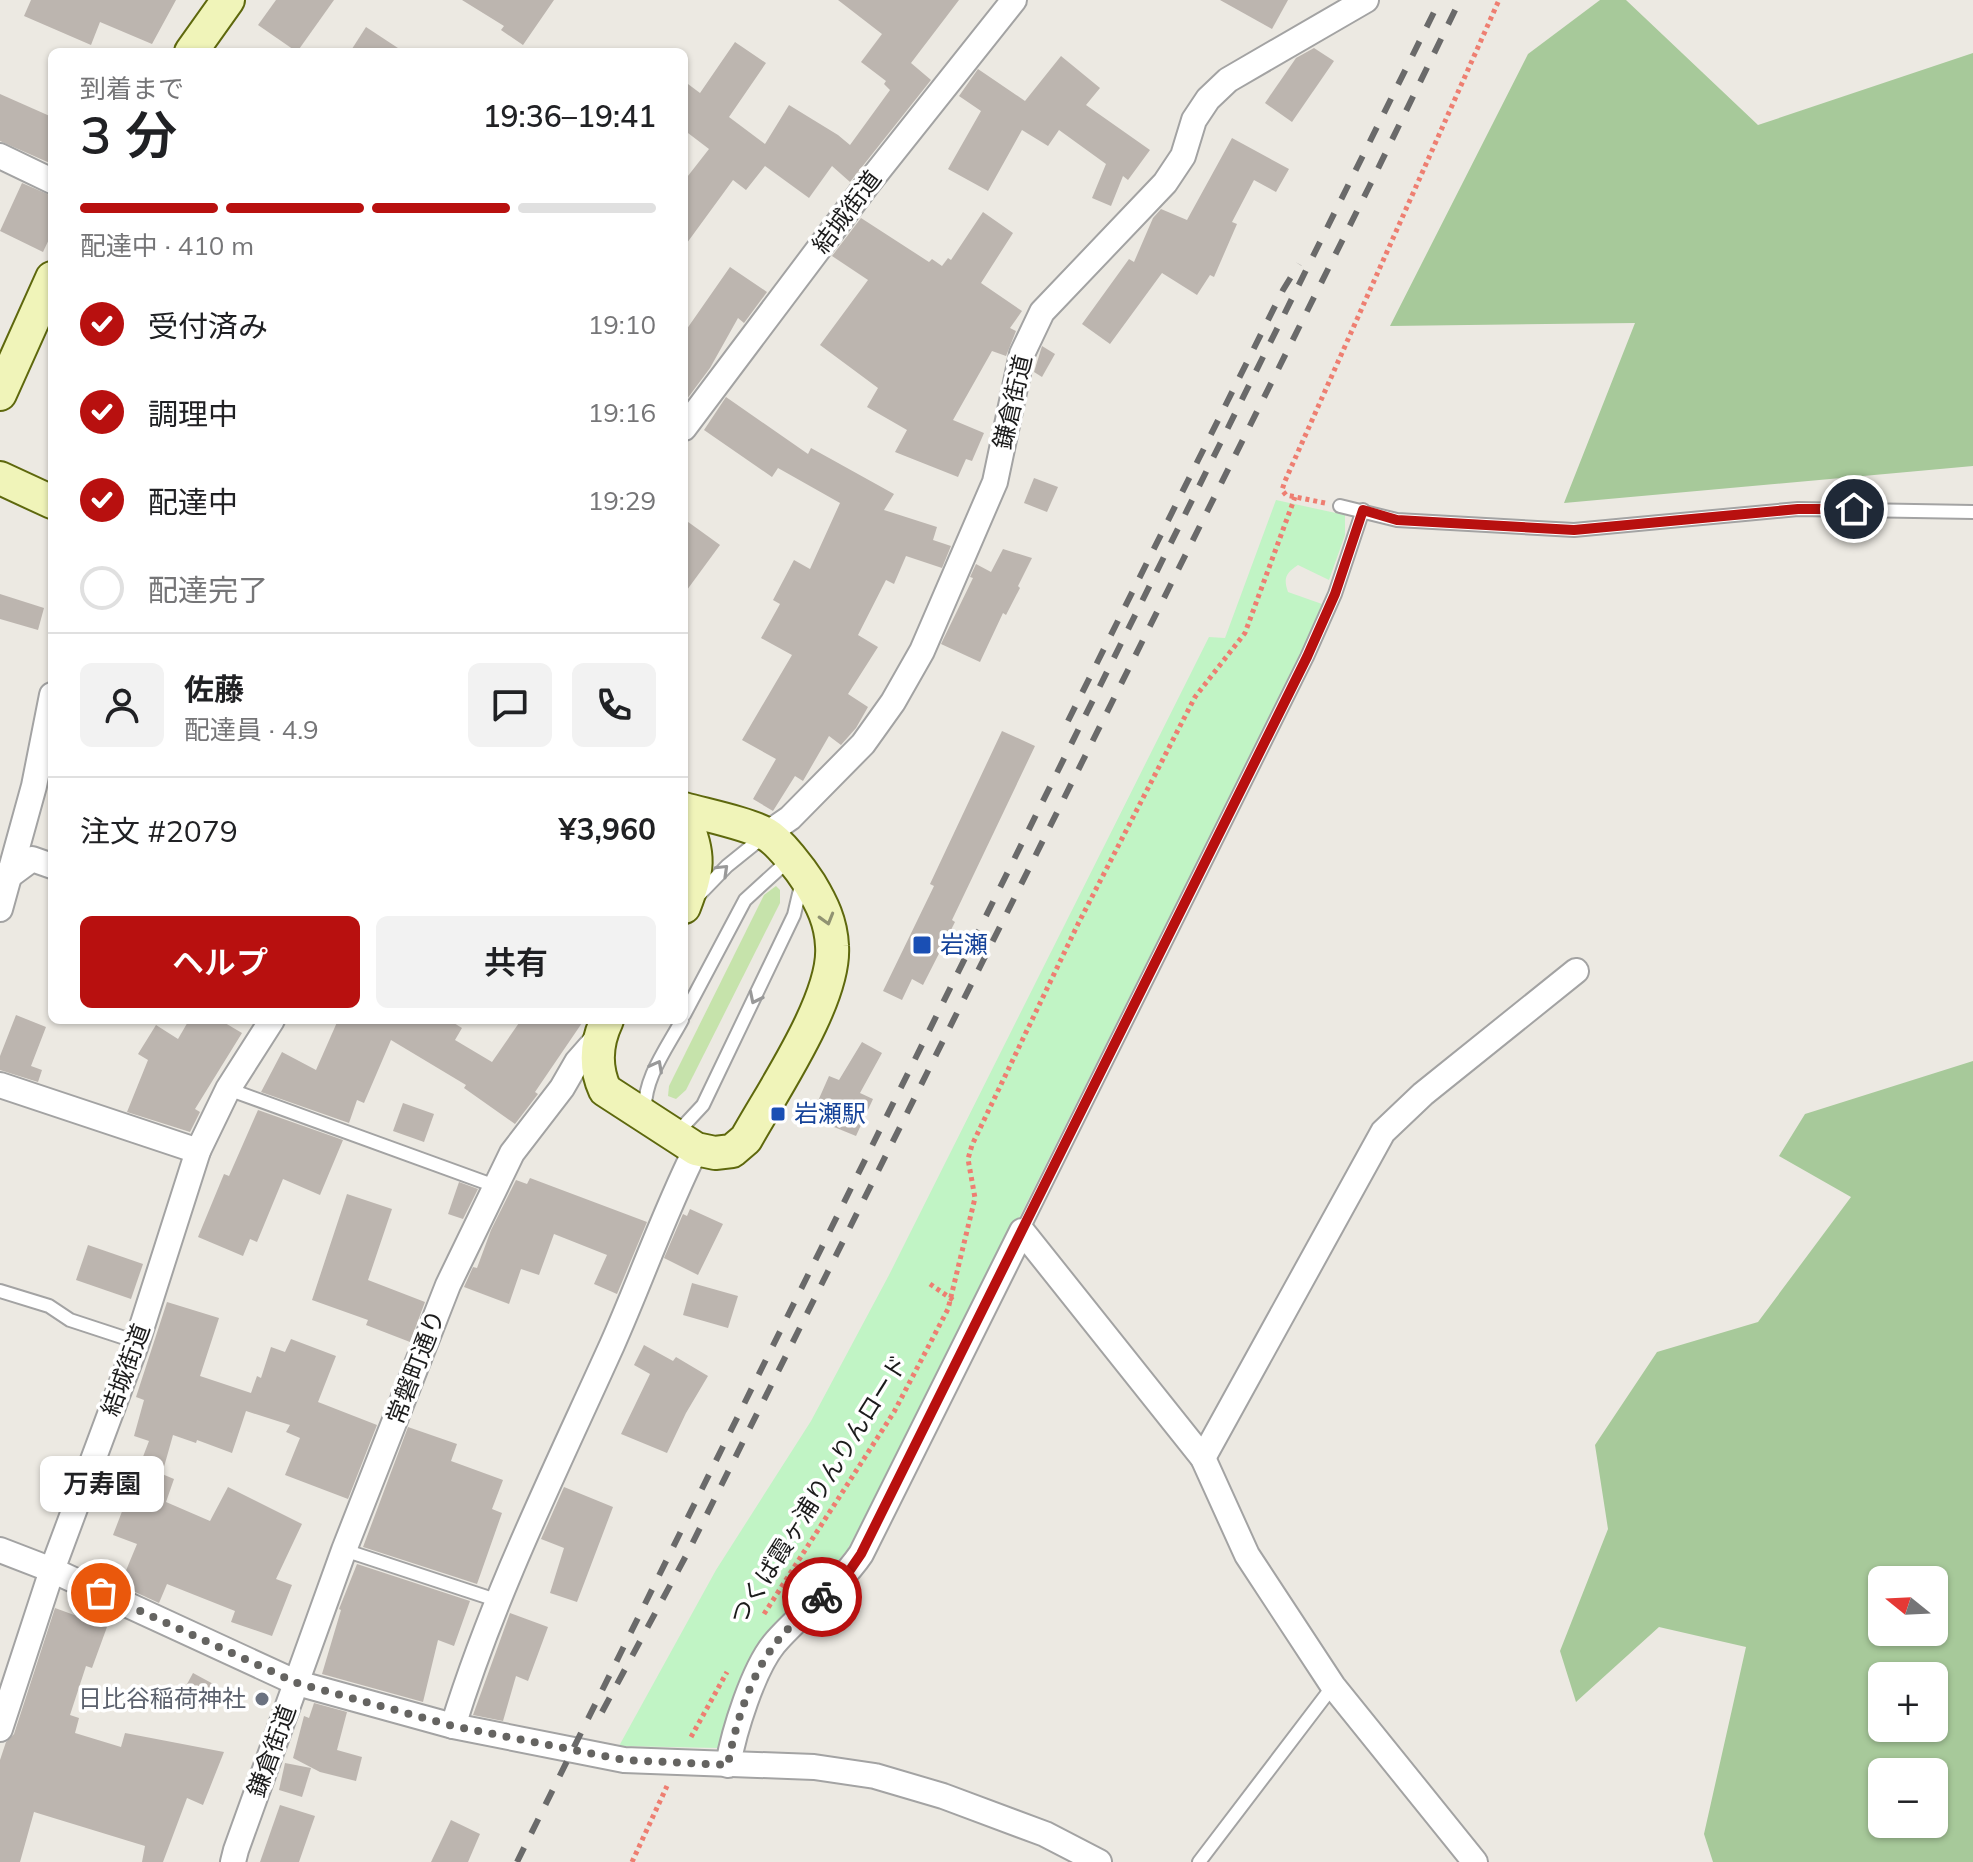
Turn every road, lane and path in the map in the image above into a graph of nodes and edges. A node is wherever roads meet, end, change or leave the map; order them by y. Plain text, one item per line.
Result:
1 (228, 0) edge
2 (1014, 0) edge
3 (1366, 0) edge
4 (1499, 0) edge
5 (194, 48) edge
6 (0, 156) edge
7 (48, 179) edge
8 (48, 287) edge
9 (0, 394) edge
10 (688, 418) edge
11 (0, 478) edge
12 (1295, 497) junction
13 (48, 500) edge
14 (1340, 506) joint
15 (1363, 510) junction
16 (1973, 512) edge
17 (48, 715) edge
18 (688, 810) edge
19 (688, 827) edge
20 (767, 834) junction
21 (48, 865) edge
22 (797, 866) junction
23 (4, 874) edge
24 (688, 896) edge
25 (688, 905) edge
26 (0, 909) edge
27 (1576, 971) dead end
28 (688, 1008) edge
29 (269, 1024) edge
30 (680, 1024) edge
31 (603, 1028) edge
32 (0, 1085) edge
33 (562, 1088) junction
34 (228, 1089) junction
35 (605, 1090) junction
36 (646, 1115) junction
37 (685, 1142) junction
38 (198, 1151) junction
39 (495, 1186) junction
40 (1022, 1231) junction
41 (0, 1291) edge
42 (137, 1342) junction
43 (1203, 1458) junction
44 (0, 1550) edge
45 (344, 1550) junction
46 (52, 1570) junction
47 (496, 1600) junction
48 (760, 1620) dead end
49 (734, 1660) dead end
50 (297, 1683) junction
51 (1333, 1686) junction
52 (453, 1726) junction
53 (0, 1729) edge
54 (690, 1739) dead end
55 (728, 1765) junction
56 (665, 1790) dead end
57 (233, 1862) edge
58 (632, 1862) edge
59 (1099, 1862) edge
60 (1199, 1862) edge
61 (1475, 1862) edge

1 - 5 street
2 - 10 street, 結城街道
3 - 20 street, 鎌倉街道
4 - 12 path
6 - 7 street
8 - 9 street
11 - 13 street
12 - 14 path
12 - 48 path, つくば霞ヶ浦りんりんロード
14 - 15 lane
15 - 16 lane
15 - 40 lane
17 - 23 street
18 - 20 street
19 - 24 street
20 - 22 street
25 -> 20 lane
21 - 23 street
22 - 28 lane
22 -> 37 lane
22 -> 37 street
23 - 26 street
27 - 43 street
29 - 34 street, 結城街道
36 -> 30 lane
31 - 33 street, 常磐町通り
31 - 35 street
32 - 38 street
33 - 35 street
33 - 39 street, 常磐町通り
34 - 38 street, 結城街道
34 - 39 lane
35 - 36 street
36 - 37 street
37 - 47 street
38 - 42 street, 結城街道
39 - 45 street, 常磐町通り
40 - 43 street
40 - 55 street
41 - 42 lane
42 - 46 street, 結城街道
43 - 51 street
44 - 46 street
45 - 47 lane
45 - 50 street, 鎌倉街道
46 - 50 street
46 - 53 street, 結城街道
47 - 52 street
49 - 54 path, つくば霞ヶ浦りんりんロード
50 - 52 street
50 - 57 street, 鎌倉街道
51 - 60 lane
51 - 61 street
52 - 55 street
55 - 59 street
56 - 58 path

